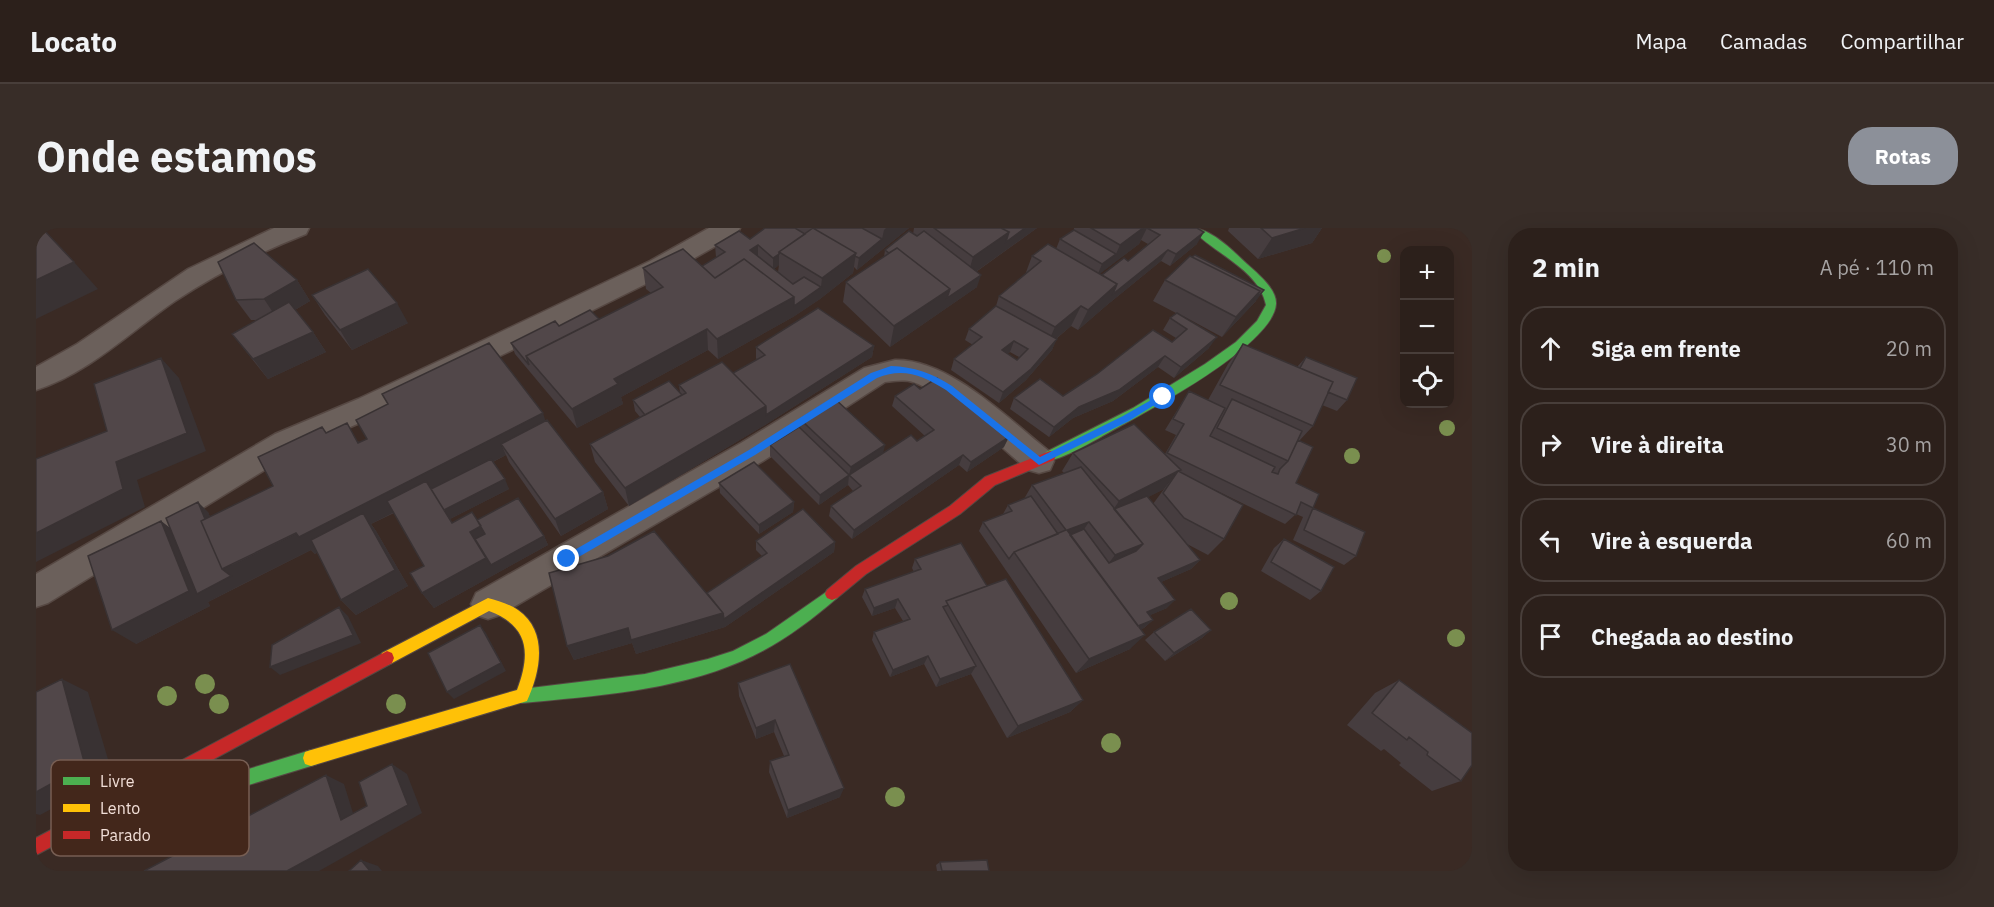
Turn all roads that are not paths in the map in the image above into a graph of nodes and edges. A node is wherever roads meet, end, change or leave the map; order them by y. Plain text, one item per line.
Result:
1 (297, 228) edge
2 (728, 228) edge
3 (1196, 228) edge
4 (36, 379) edge
5 (1039, 461) junction
6 (36, 592) edge
7 (488, 604) junction
8 (522, 696) junction
9 (198, 760) edge
10 (249, 776) edge
11 (51, 839) edge
12 (36, 847) edge

1 - 4 street
2 - 6 street
3 - 5 street
5 - 7 street
5 - 8 street
7 - 8 street
7 - 9 street
8 - 10 street
11 - 12 street

